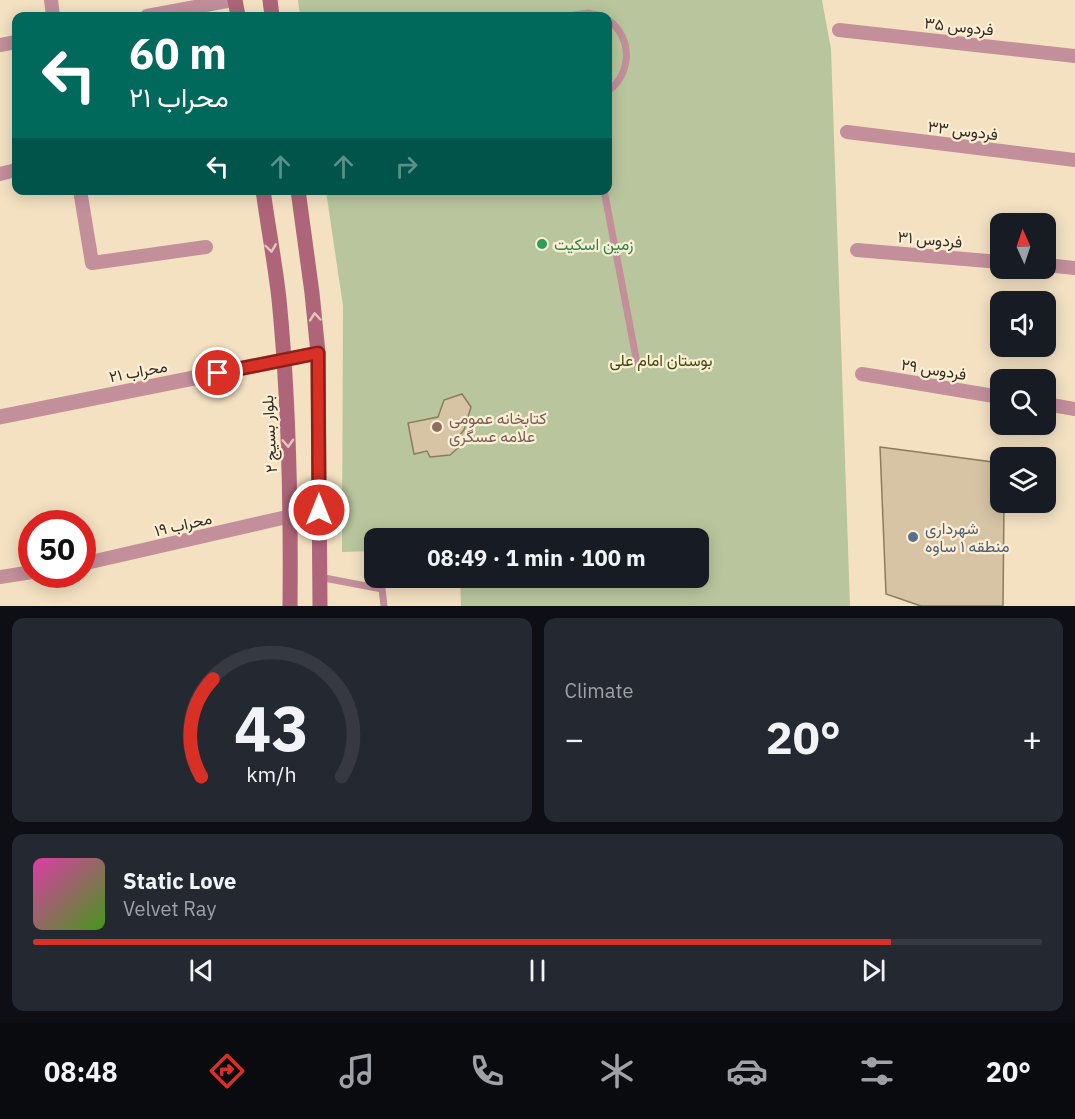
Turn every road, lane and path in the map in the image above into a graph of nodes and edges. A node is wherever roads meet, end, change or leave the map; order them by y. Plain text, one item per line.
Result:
1 (234, 0) edge
2 (169, 12) edge
3 (612, 24) edge
4 (839, 30) dead end
5 (1075, 56) edge
6 (612, 87) edge
7 (847, 132) dead end
8 (1075, 160) edge
9 (81, 195) edge
10 (264, 195) edge
11 (299, 195) edge
12 (605, 195) edge
13 (206, 247) dead end
14 (856, 249) dead end
15 (990, 261) edge
16 (1056, 266) edge
17 (1075, 268) edge
18 (318, 353) junction
19 (284, 360) junction
20 (637, 363) dead end
21 (862, 374) dead end
22 (990, 395) edge
23 (1056, 406) edge
24 (1075, 409) edge
25 (0, 417) edge
26 (291, 516) junction
27 (96, 561) edge
28 (18, 574) edge
29 (0, 577) edge
30 (319, 577) junction
31 (290, 606) edge
32 (320, 606) edge
33 (384, 606) edge

1 - 2 street
3 - 6 lane
4 - 5 street, فردوس ۳۵
7 - 8 street, فردوس ۳۳
9 - 13 street
10 -> 19 main road, بلوار بسیج ۲
18 -> 11 main road
12 - 20 lane
14 - 15 street, فردوس ۳۱
16 - 17 street
18 - 19 street, محراب ۲۱
18 - 30 main road
19 - 25 street, محراب ۲۱
19 -> 26 main road, بلوار بسیج ۲
21 - 22 street, فردوس ۲۹
23 - 24 street
26 - 27 street, محراب ۱۹
26 - 31 main road, بلوار بسیج ۲
28 - 29 street
30 - 32 main road
30 - 33 lane

